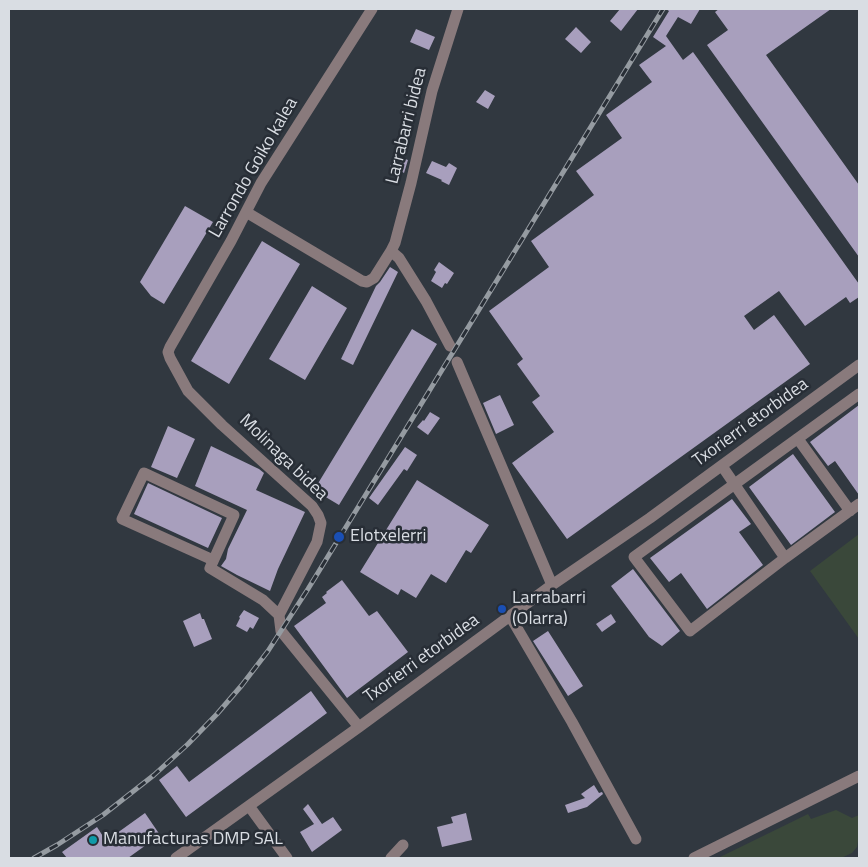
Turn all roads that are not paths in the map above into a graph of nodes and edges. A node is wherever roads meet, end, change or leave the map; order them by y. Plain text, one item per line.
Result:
1 (372, 9) edge
2 (458, 9) edge
3 (246, 212) junction
4 (391, 251) junction
5 (450, 346) dead end
6 (170, 347) joint
7 (457, 362) dead end
8 (859, 365) edge
9 (859, 394) edge
10 (798, 439) junction
11 (722, 466) junction
12 (735, 485) junction
13 (855, 508) edge
14 (785, 558) junction
15 (213, 560) junction
16 (552, 585) junction
17 (279, 615) junction
18 (510, 616) junction
19 (359, 727) junction
20 (859, 776) edge
21 (249, 806) junction
22 (636, 839) dead end
23 (403, 845) dead end
24 (176, 858) edge
25 (286, 858) edge
26 (391, 858) edge
27 (694, 858) edge

1 - 3 street, Larrondo Goiko kalea
2 - 4 street, Larrabarri bidea
3 - 4 street, Larrabarri bidea
3 - 6 street, Larrondo Goiko kalea
4 - 5 street
6 - 17 street, Molinaga bidea
7 - 16 street
8 - 11 street, Txorierri etorbidea
9 - 10 street
10 - 12 street
10 - 13 street
11 - 12 street
11 - 16 street, Txorierri etorbidea
12 - 14 street
12 - 14 street
13 - 14 street
15 - 15 street
15 - 17 street
16 - 18 street, Txorierri etorbidea
17 - 19 street
18 - 19 street, Txorierri etorbidea
18 - 22 street
19 - 21 street, Txorierri etorbidea
20 - 27 street
21 - 24 street, Txorierri etorbidea
21 - 25 street
23 - 26 street

